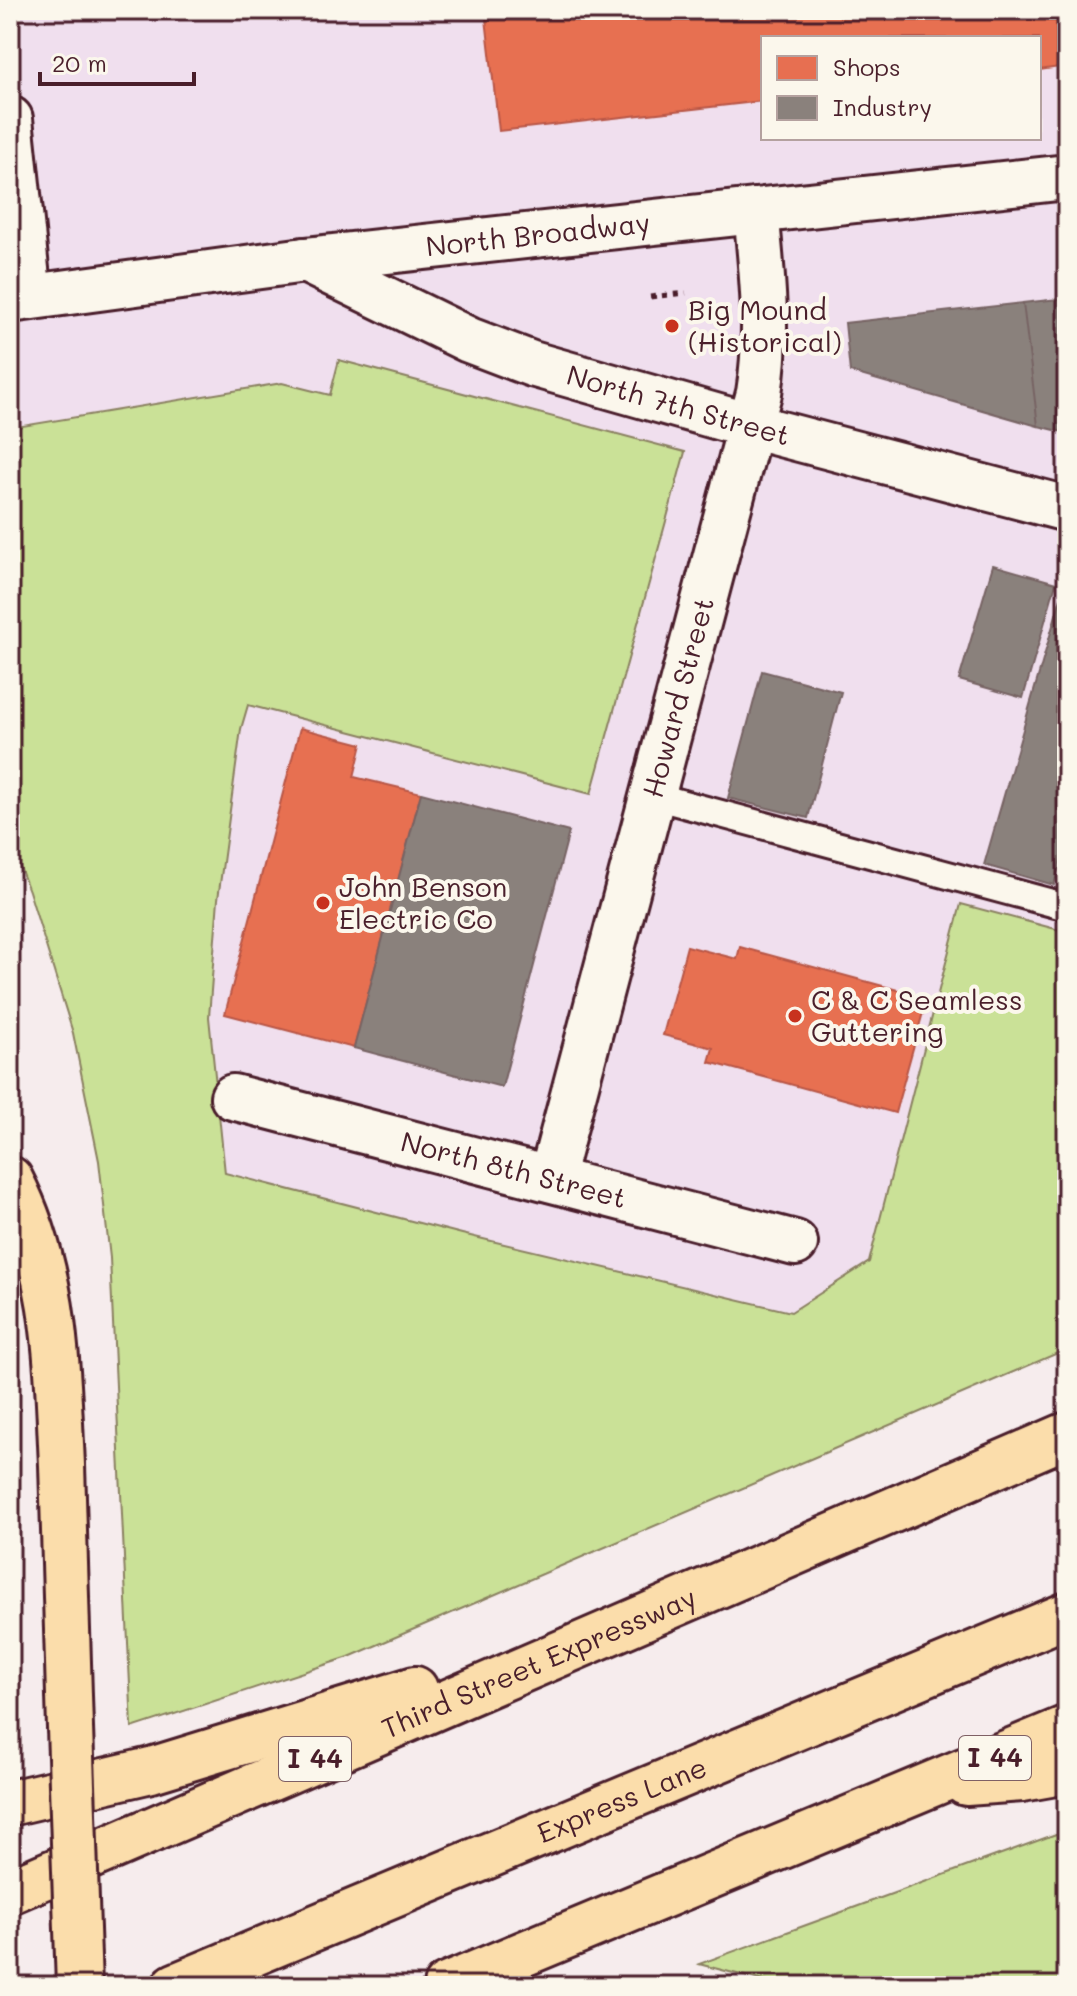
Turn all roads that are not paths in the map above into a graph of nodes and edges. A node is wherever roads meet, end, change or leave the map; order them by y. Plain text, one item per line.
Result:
1 (10, 119) edge
2 (1067, 177) edge
3 (756, 211) junction
4 (305, 260) junction
5 (20, 298) edge
6 (750, 426) junction
7 (1067, 509) edge
8 (654, 796) junction
9 (1067, 907) edge
10 (233, 1097) dead end
11 (10, 1179) edge
12 (551, 1179) junction
13 (795, 1243) dead end
14 (1067, 1435) edge
15 (1067, 1615) edge
16 (620, 1626) junction
17 (1067, 1728) edge
18 (1067, 1771) edge
19 (923, 1787) junction
20 (10, 1803) edge
21 (10, 1891) edge
22 (79, 1986) edge
23 (175, 1986) edge
24 (446, 1986) edge

1 - 5 street
2 - 3 street, North Broadway
3 - 4 street, North Broadway
3 - 6 street, Howard Street
4 - 5 street, North Broadway
4 - 6 street, North 7th Street
6 - 7 street, North 7th Street
6 - 8 street, Howard Street
8 - 9 lane
8 - 12 street, Howard Street
10 - 12 street, North 8th Street
11 - 22 highway, bridge
12 - 13 street, North 8th Street
14 - 16 highway, Third Street Expressway / I 44
15 - 23 highway, Express Lane
16 - 20 highway
16 - 21 highway, Third Street Expressway / I 44
17 - 19 highway, I 44
18 - 19 highway
19 - 24 highway, I 44

